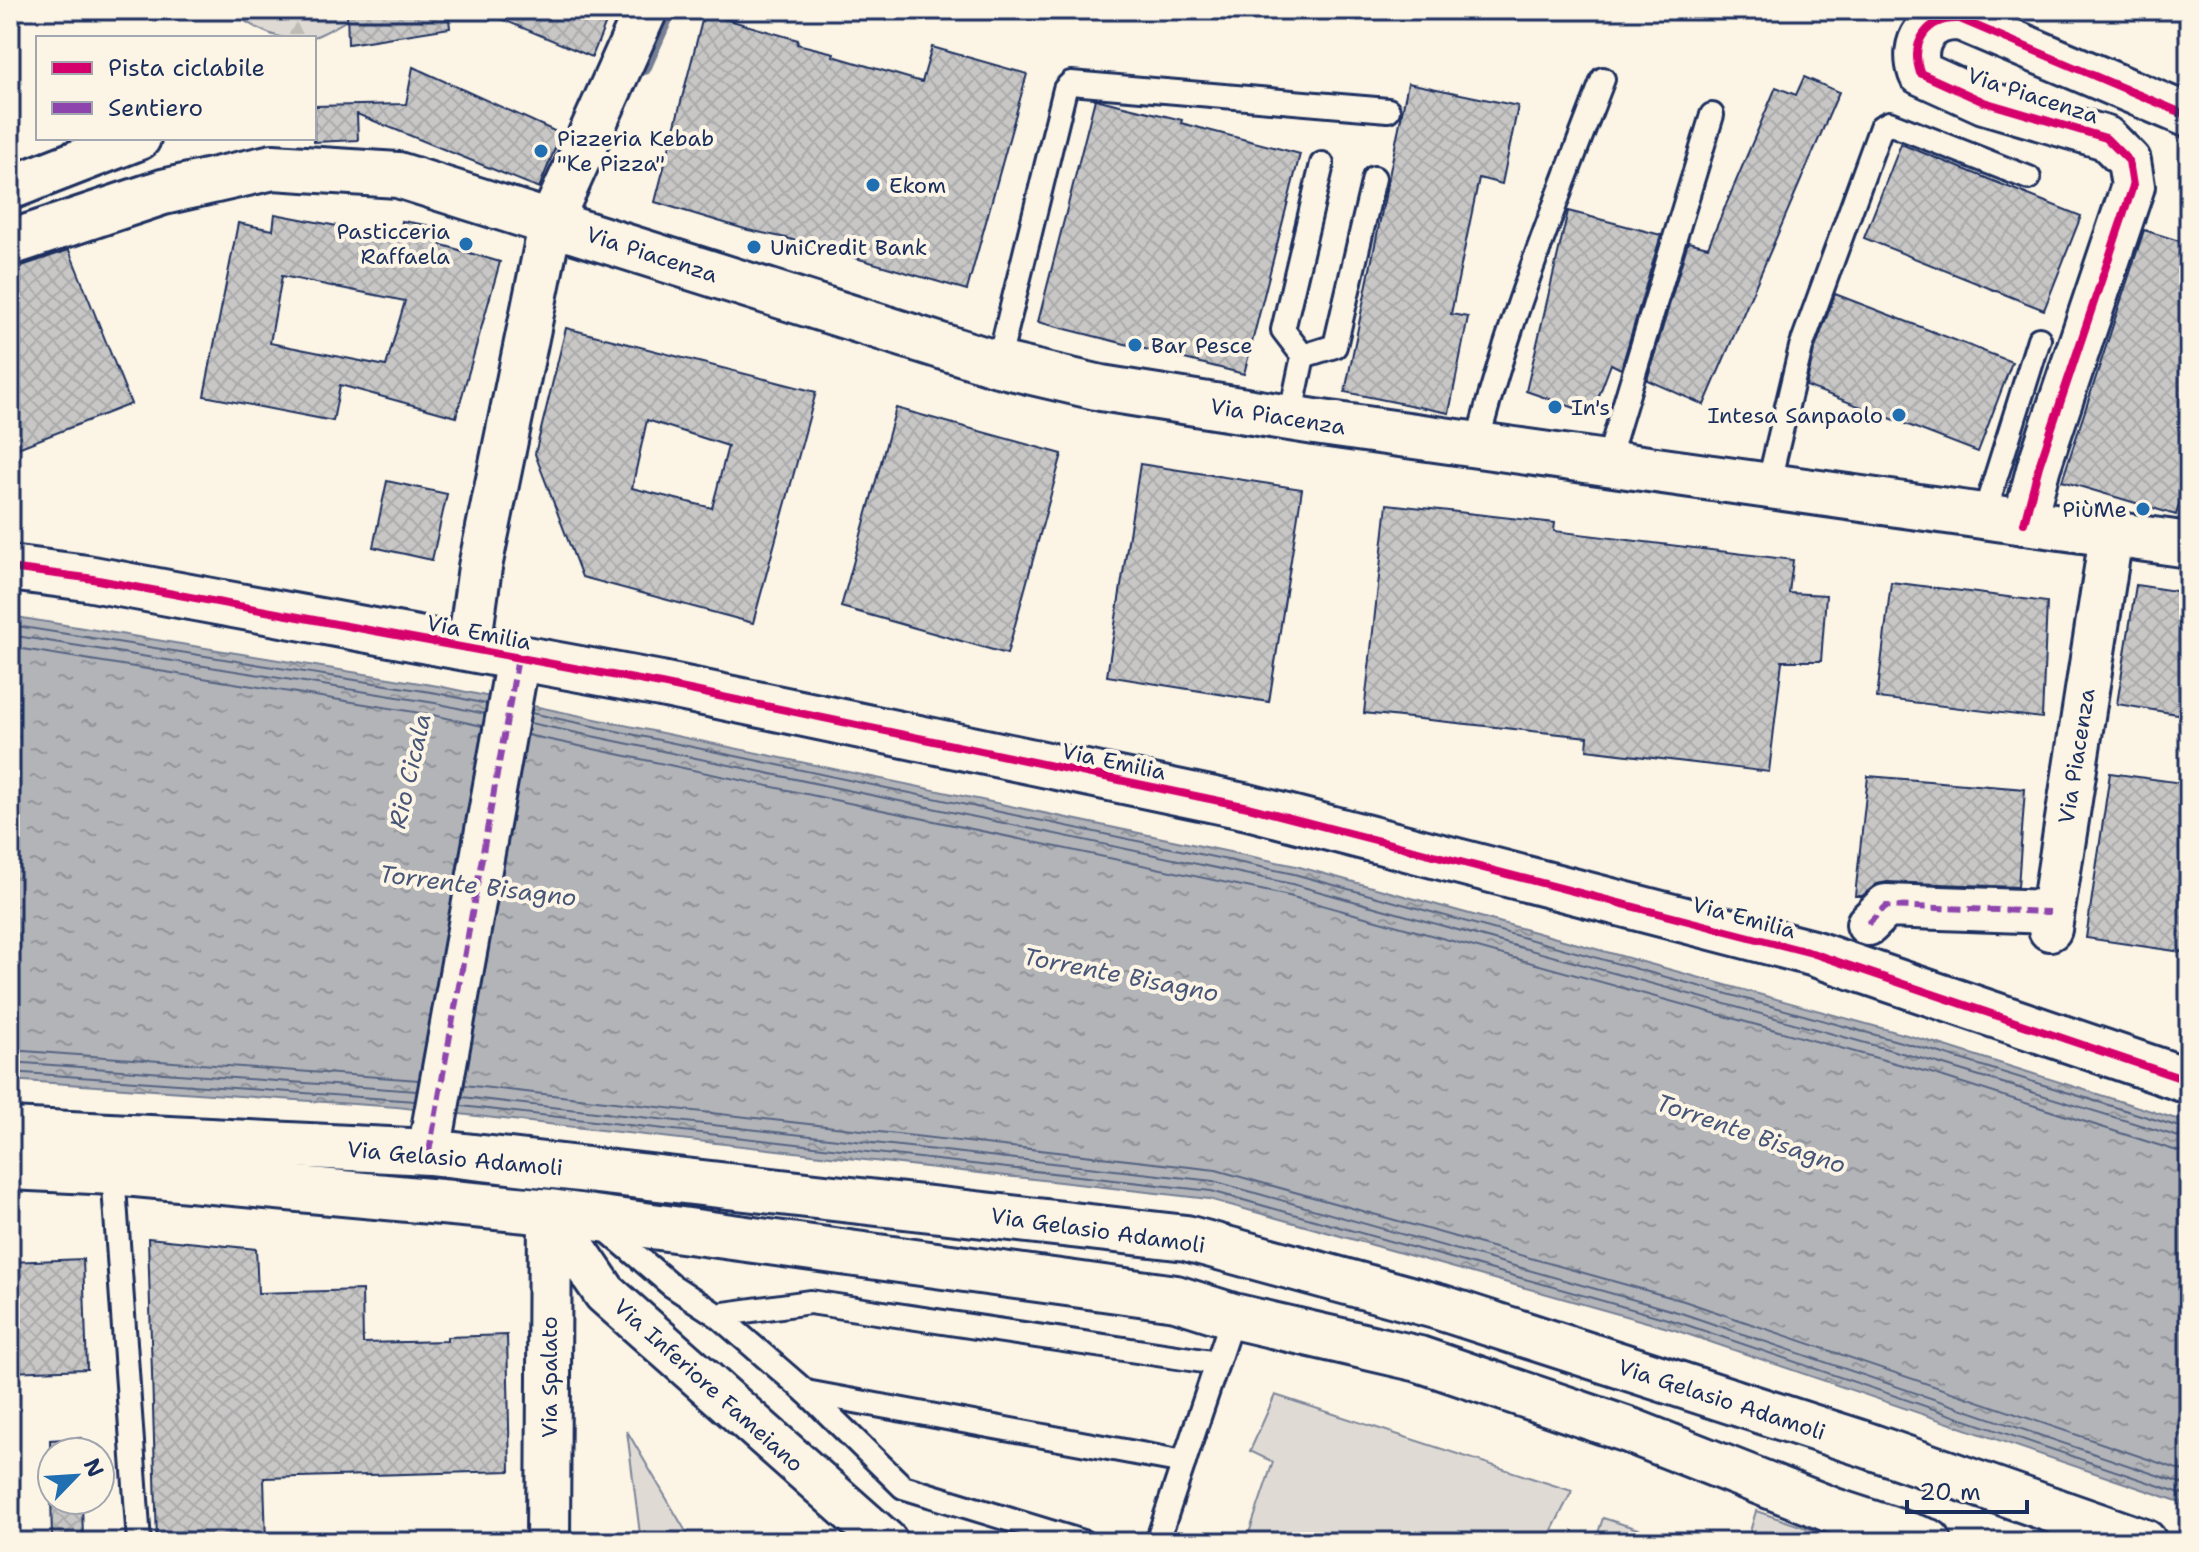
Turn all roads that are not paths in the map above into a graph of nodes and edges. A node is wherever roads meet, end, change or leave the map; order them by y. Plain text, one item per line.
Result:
1 (646, 10) edge
2 (1603, 79) dead end
3 (1388, 110) dead end
4 (1712, 115) dead end
5 (2189, 116) edge
6 (134, 140) edge
7 (1322, 164) dead end
8 (1374, 178) dead end
9 (2029, 178) dead end
10 (10, 188) edge
11 (551, 221) junction
12 (10, 243) edge
13 (2039, 339) dead end
14 (1303, 356) junction
15 (998, 364) junction
16 (1290, 418) junction
17 (1477, 444) junction
18 (1607, 463) junction
19 (1768, 486) junction
20 (2003, 520) junction
21 (2111, 536) junction
22 (2189, 545) edge
23 (10, 568) edge
24 (469, 647) junction
25 (518, 658) junction
26 (1868, 924) dead end
27 (2189, 1081) edge
28 (10, 1131) edge
29 (431, 1137) junction
30 (10, 1167) edge
31 (113, 1172) junction
32 (550, 1212) junction
33 (594, 1219) junction
34 (717, 1315) junction
35 (1233, 1316) junction
36 (1217, 1363) junction
37 (806, 1392) junction
38 (1184, 1462) junction
39 (139, 1542) edge
40 (548, 1542) edge
41 (886, 1542) edge
42 (1083, 1542) edge
43 (1157, 1542) edge
44 (1929, 1542) edge
45 (2144, 1542) edge

1 - 11 street
2 - 17 lane
3 - 15 lane
4 - 18 lane
5 - 20 street, Via Piacenza
6 - 10 street
7 - 14 lane
8 - 14 lane
9 - 19 lane
11 - 12 main road, Via Piacenza
11 - 15 main road, Via Piacenza
11 - 24 street
13 - 20 lane
14 - 16 lane
15 - 16 main road, Via Piacenza
16 - 17 main road, Via Piacenza
17 - 18 main road, Via Piacenza
18 - 19 main road, Via Piacenza
19 - 20 main road, Via Piacenza
20 - 21 main road, Via Piacenza
21 - 22 main road, Via Piacenza
21 - 26 street, Via Piacenza
23 - 24 main road, Via Emilia
24 - 25 main road, Via Emilia
25 - 27 main road, Via Emilia
25 - 29 street
28 - 29 main road, Via Gelasio Adamoli
29 - 45 main road, Via Gelasio Adamoli
30 - 31 main road, Via Gelasio Adamoli
31 - 32 main road, Via Gelasio Adamoli
31 - 39 lane
32 - 33 main road, Via Gelasio Adamoli
32 - 40 street, Via Spalato
32 - 41 street, Via Inferiore Fameiano
33 - 34 lane
33 - 35 main road, Via Gelasio Adamoli
34 - 36 lane
34 - 37 lane
35 - 36 lane
35 - 44 main road, Via Gelasio Adamoli
36 - 38 lane
37 - 38 lane
37 - 42 lane
38 - 43 lane

